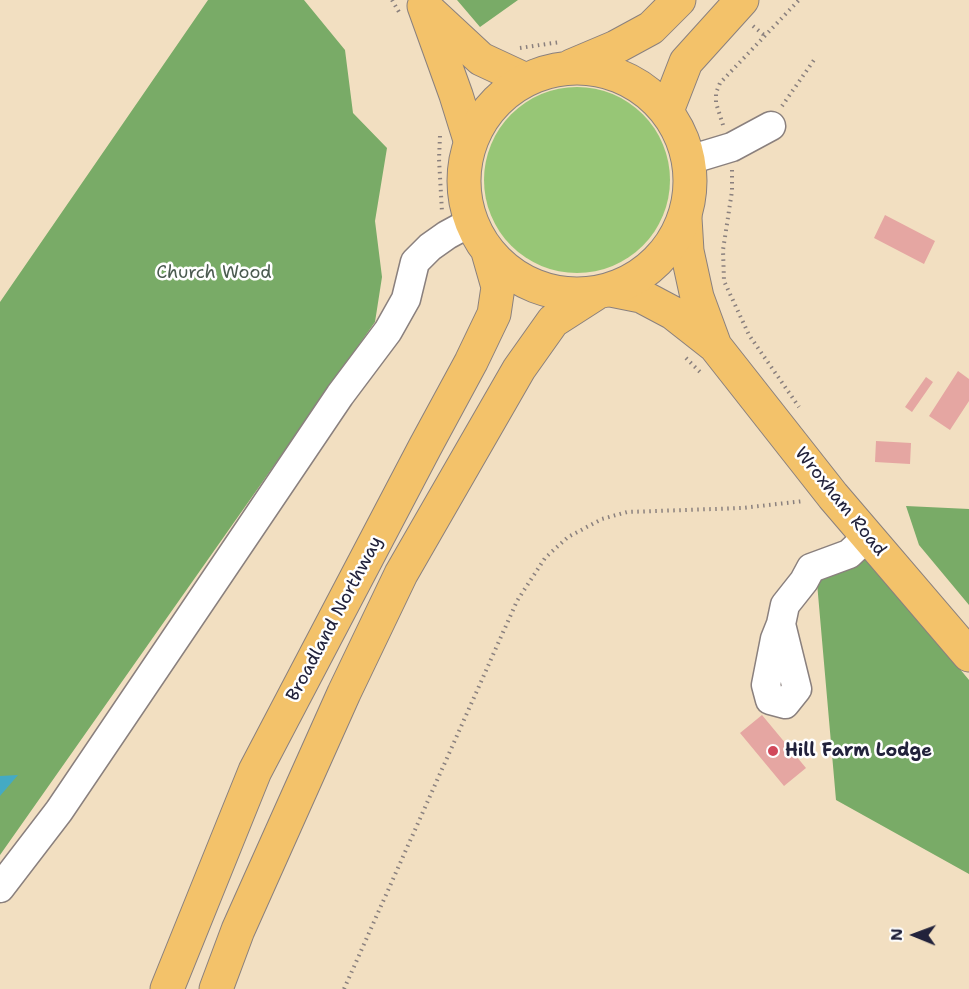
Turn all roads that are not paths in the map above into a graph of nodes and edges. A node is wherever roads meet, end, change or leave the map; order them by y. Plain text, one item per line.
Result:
1 (679, 0) edge
2 (742, 0) edge
3 (413, 4) edge
4 (568, 54) junction
5 (521, 64) junction
6 (667, 111) junction
7 (771, 126) road end
8 (470, 140) junction
9 (689, 160) junction
10 (685, 218) junction
11 (471, 222) junction
12 (488, 252) junction
13 (603, 292) junction
14 (715, 346) junction
15 (868, 536) junction
16 (782, 624) dead end
17 (969, 655) edge
18 (0, 888) edge
19 (167, 989) edge
20 (216, 989) edge

1 - 4 main road
2 - 6 main road
3 - 5 main road
3 - 8 main road
4 - 5 main road
4 - 6 main road
5 - 8 main road
6 - 9 main road
7 - 9 lane
8 - 11 main road
9 - 10 main road
10 - 13 main road, Broadland Northway
10 - 14 main road, Wroxham Road
11 - 12 main road
11 - 18 lane
12 - 13 main road, Wroxham Road
12 - 19 main road, Broadland Northway
13 - 14 main road, Wroxham Road
13 - 20 main road, Broadland Northway
14 - 15 main road, Wroxham Road
15 - 16 lane
15 - 17 main road, Wroxham Road

